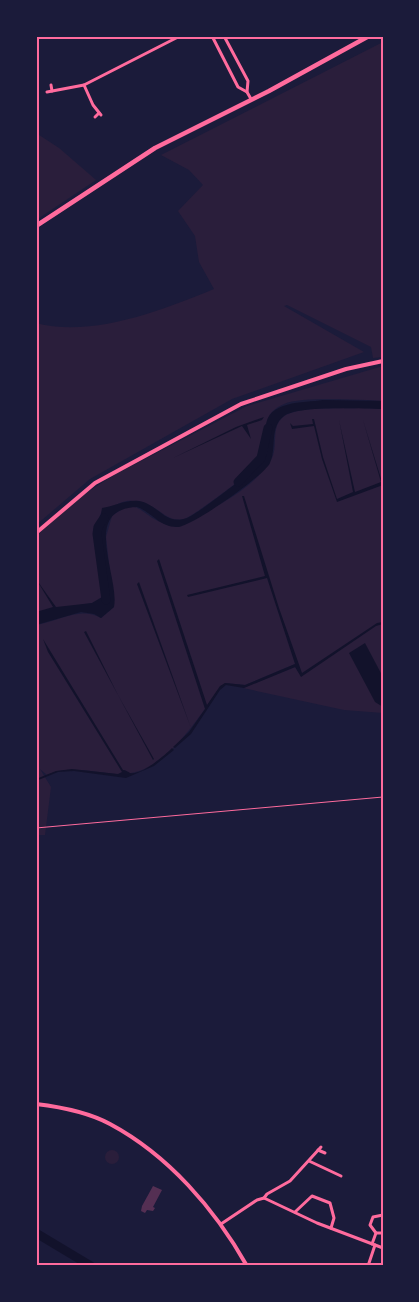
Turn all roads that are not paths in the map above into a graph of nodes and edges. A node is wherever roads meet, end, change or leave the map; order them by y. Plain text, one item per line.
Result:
1 (180, 36) edge
2 (212, 36) edge
3 (224, 36) edge
4 (369, 36) edge
5 (51, 85) dead end
6 (84, 85) junction
7 (52, 91) junction
8 (47, 92) dead end
9 (247, 92) junction
10 (250, 99) junction
11 (95, 117) dead end
12 (36, 226) edge
13 (383, 361) edge
14 (36, 533) edge
15 (36, 1104) edge
16 (325, 1153) dead end
17 (310, 1161) junction
18 (341, 1176) dead end
19 (264, 1198) junction
20 (295, 1212) junction
21 (383, 1215) edge
22 (221, 1224) junction
23 (331, 1228) junction
24 (376, 1233) junction
25 (383, 1233) edge
26 (374, 1245) junction
27 (383, 1248) edge
28 (247, 1266) edge
29 (368, 1266) edge

1 - 6 street
2 - 9 street
3 - 9 street
4 - 10 main road
5 - 7 street
6 - 7 street
6 - 11 street
7 - 8 street
9 - 10 street
10 - 12 main road
13 - 14 street
15 - 22 street
16 - 17 street
17 - 18 street
17 - 19 street
19 - 20 street
19 - 22 street
20 - 23 street
20 - 23 street
21 - 24 street
22 - 28 street
23 - 26 street
24 - 25 street
24 - 26 street
26 - 27 street
26 - 29 street

